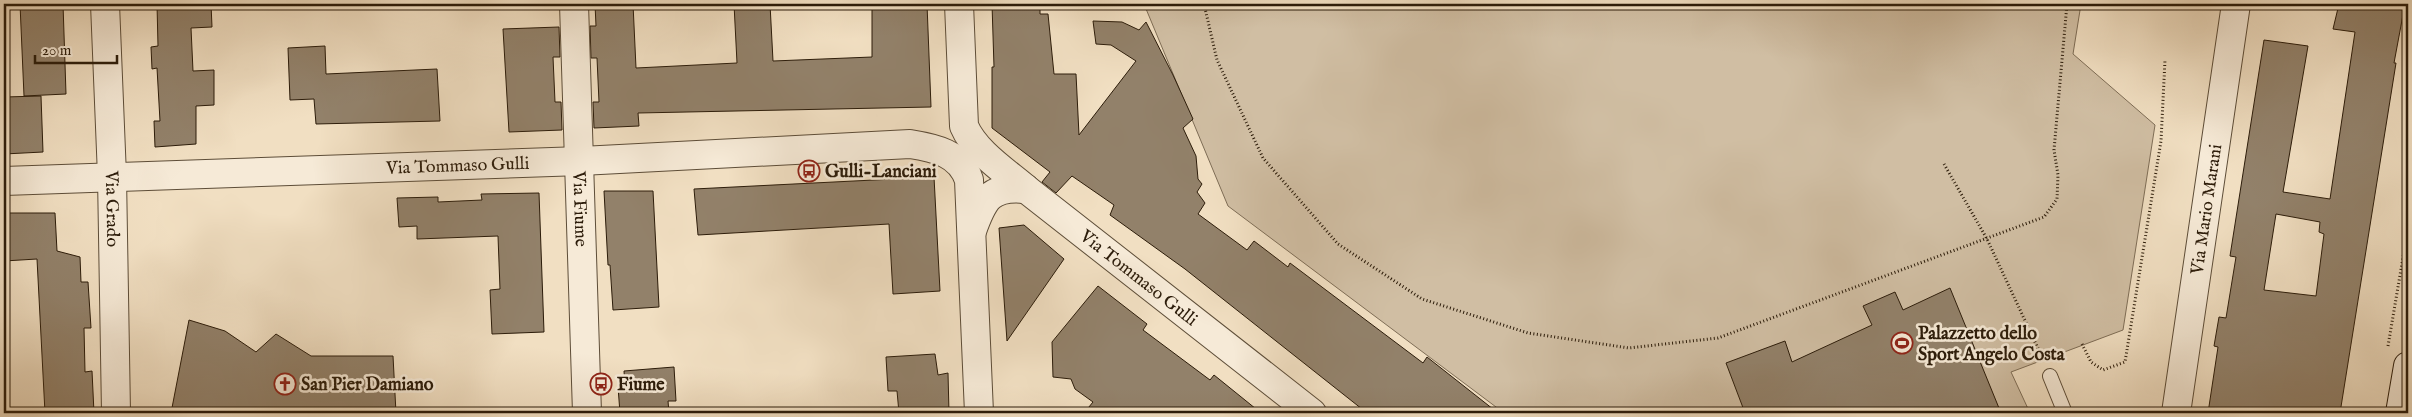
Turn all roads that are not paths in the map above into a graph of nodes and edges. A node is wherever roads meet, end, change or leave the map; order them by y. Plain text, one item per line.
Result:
1 (105, 4) edge
2 (574, 4) edge
3 (959, 4) edge
4 (2236, 4) edge
5 (967, 131) junction
6 (910, 144) junction
7 (581, 161) junction
8 (112, 176) junction
9 (4, 181) edge
10 (1026, 189) junction
11 (972, 232) junction
12 (2398, 360) edge
13 (2050, 376) road end
14 (116, 413) edge
15 (587, 413) edge
16 (979, 413) edge
17 (1312, 413) edge
18 (2065, 413) edge
19 (2176, 413) edge
20 (2400, 413) edge

1 - 8 street, Via Grado
2 - 7 street, Via Fiume
3 - 5 street
4 - 19 street, Via Mario Marani
5 - 6 street, Via Tommaso Gulli
5 - 10 street, Via Tommaso Gulli
6 - 7 street, Via Tommaso Gulli
6 - 11 street, Via Tommaso Gulli
7 - 8 street, Via Tommaso Gulli
7 - 15 street, Via Fiume
8 - 9 street, Via Tommaso Gulli
8 - 14 street, Via Grado
10 - 11 street
10 - 17 street, Via Tommaso Gulli
11 - 16 street
12 - 20 street
13 - 18 lane

